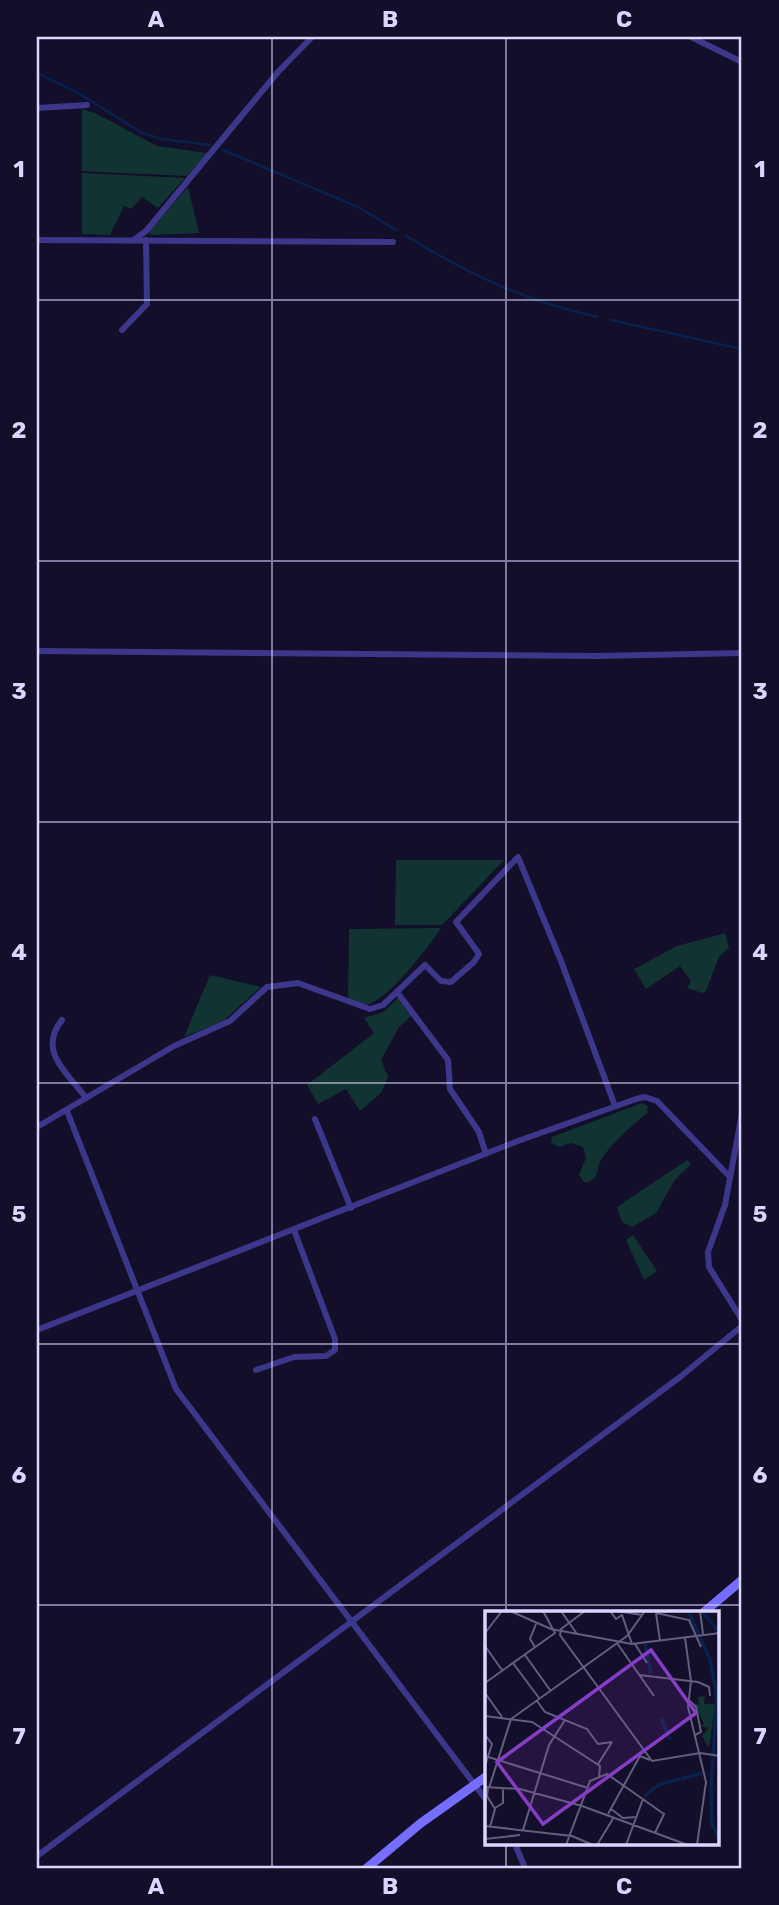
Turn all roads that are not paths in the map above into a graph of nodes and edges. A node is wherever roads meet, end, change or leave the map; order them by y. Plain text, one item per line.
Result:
1 (312, 37) edge
2 (691, 37) edge
3 (742, 62) edge
4 (87, 105) dead end
5 (37, 108) edge
6 (37, 240) edge
7 (134, 240) junction
8 (146, 240) junction
9 (393, 242) dead end
10 (122, 330) dead end
11 (37, 651) edge
12 (742, 653) edge
13 (397, 992) junction
14 (62, 1020) dead end
15 (86, 1098) junction
16 (615, 1106) junction
17 (66, 1111) junction
18 (742, 1113) edge
19 (315, 1119) dead end
20 (37, 1127) edge
21 (486, 1154) junction
22 (729, 1176) junction
23 (351, 1208) junction
24 (294, 1230) junction
25 (138, 1291) junction
26 (742, 1320) edge
27 (742, 1326) edge
28 (37, 1330) edge
29 (256, 1370) dead end
30 (742, 1580) edge
31 (705, 1611) edge
32 (351, 1621) junction
33 (485, 1778) edge
34 (475, 1785) junction
35 (485, 1798) edge
36 (517, 1846) edge
37 (37, 1856) edge
38 (367, 1868) edge
39 (525, 1868) edge

1 - 7 street
2 - 3 street
4 - 5 street
6 - 7 street
7 - 8 street
8 - 9 street
8 - 10 street
11 - 12 street
13 - 15 street
13 - 16 street
13 - 21 street
14 - 15 street
15 - 17 street
16 - 21 street
16 - 22 street
17 - 20 street
17 - 25 street
18 - 22 street
19 - 23 street
21 - 23 street
22 - 26 street
23 - 24 street
24 - 25 street
24 - 29 street
25 - 28 street
25 - 32 street
27 - 32 street
30 - 31 street
32 - 34 street
32 - 37 street
33 - 34 street
34 - 35 street
34 - 38 street
36 - 39 street

